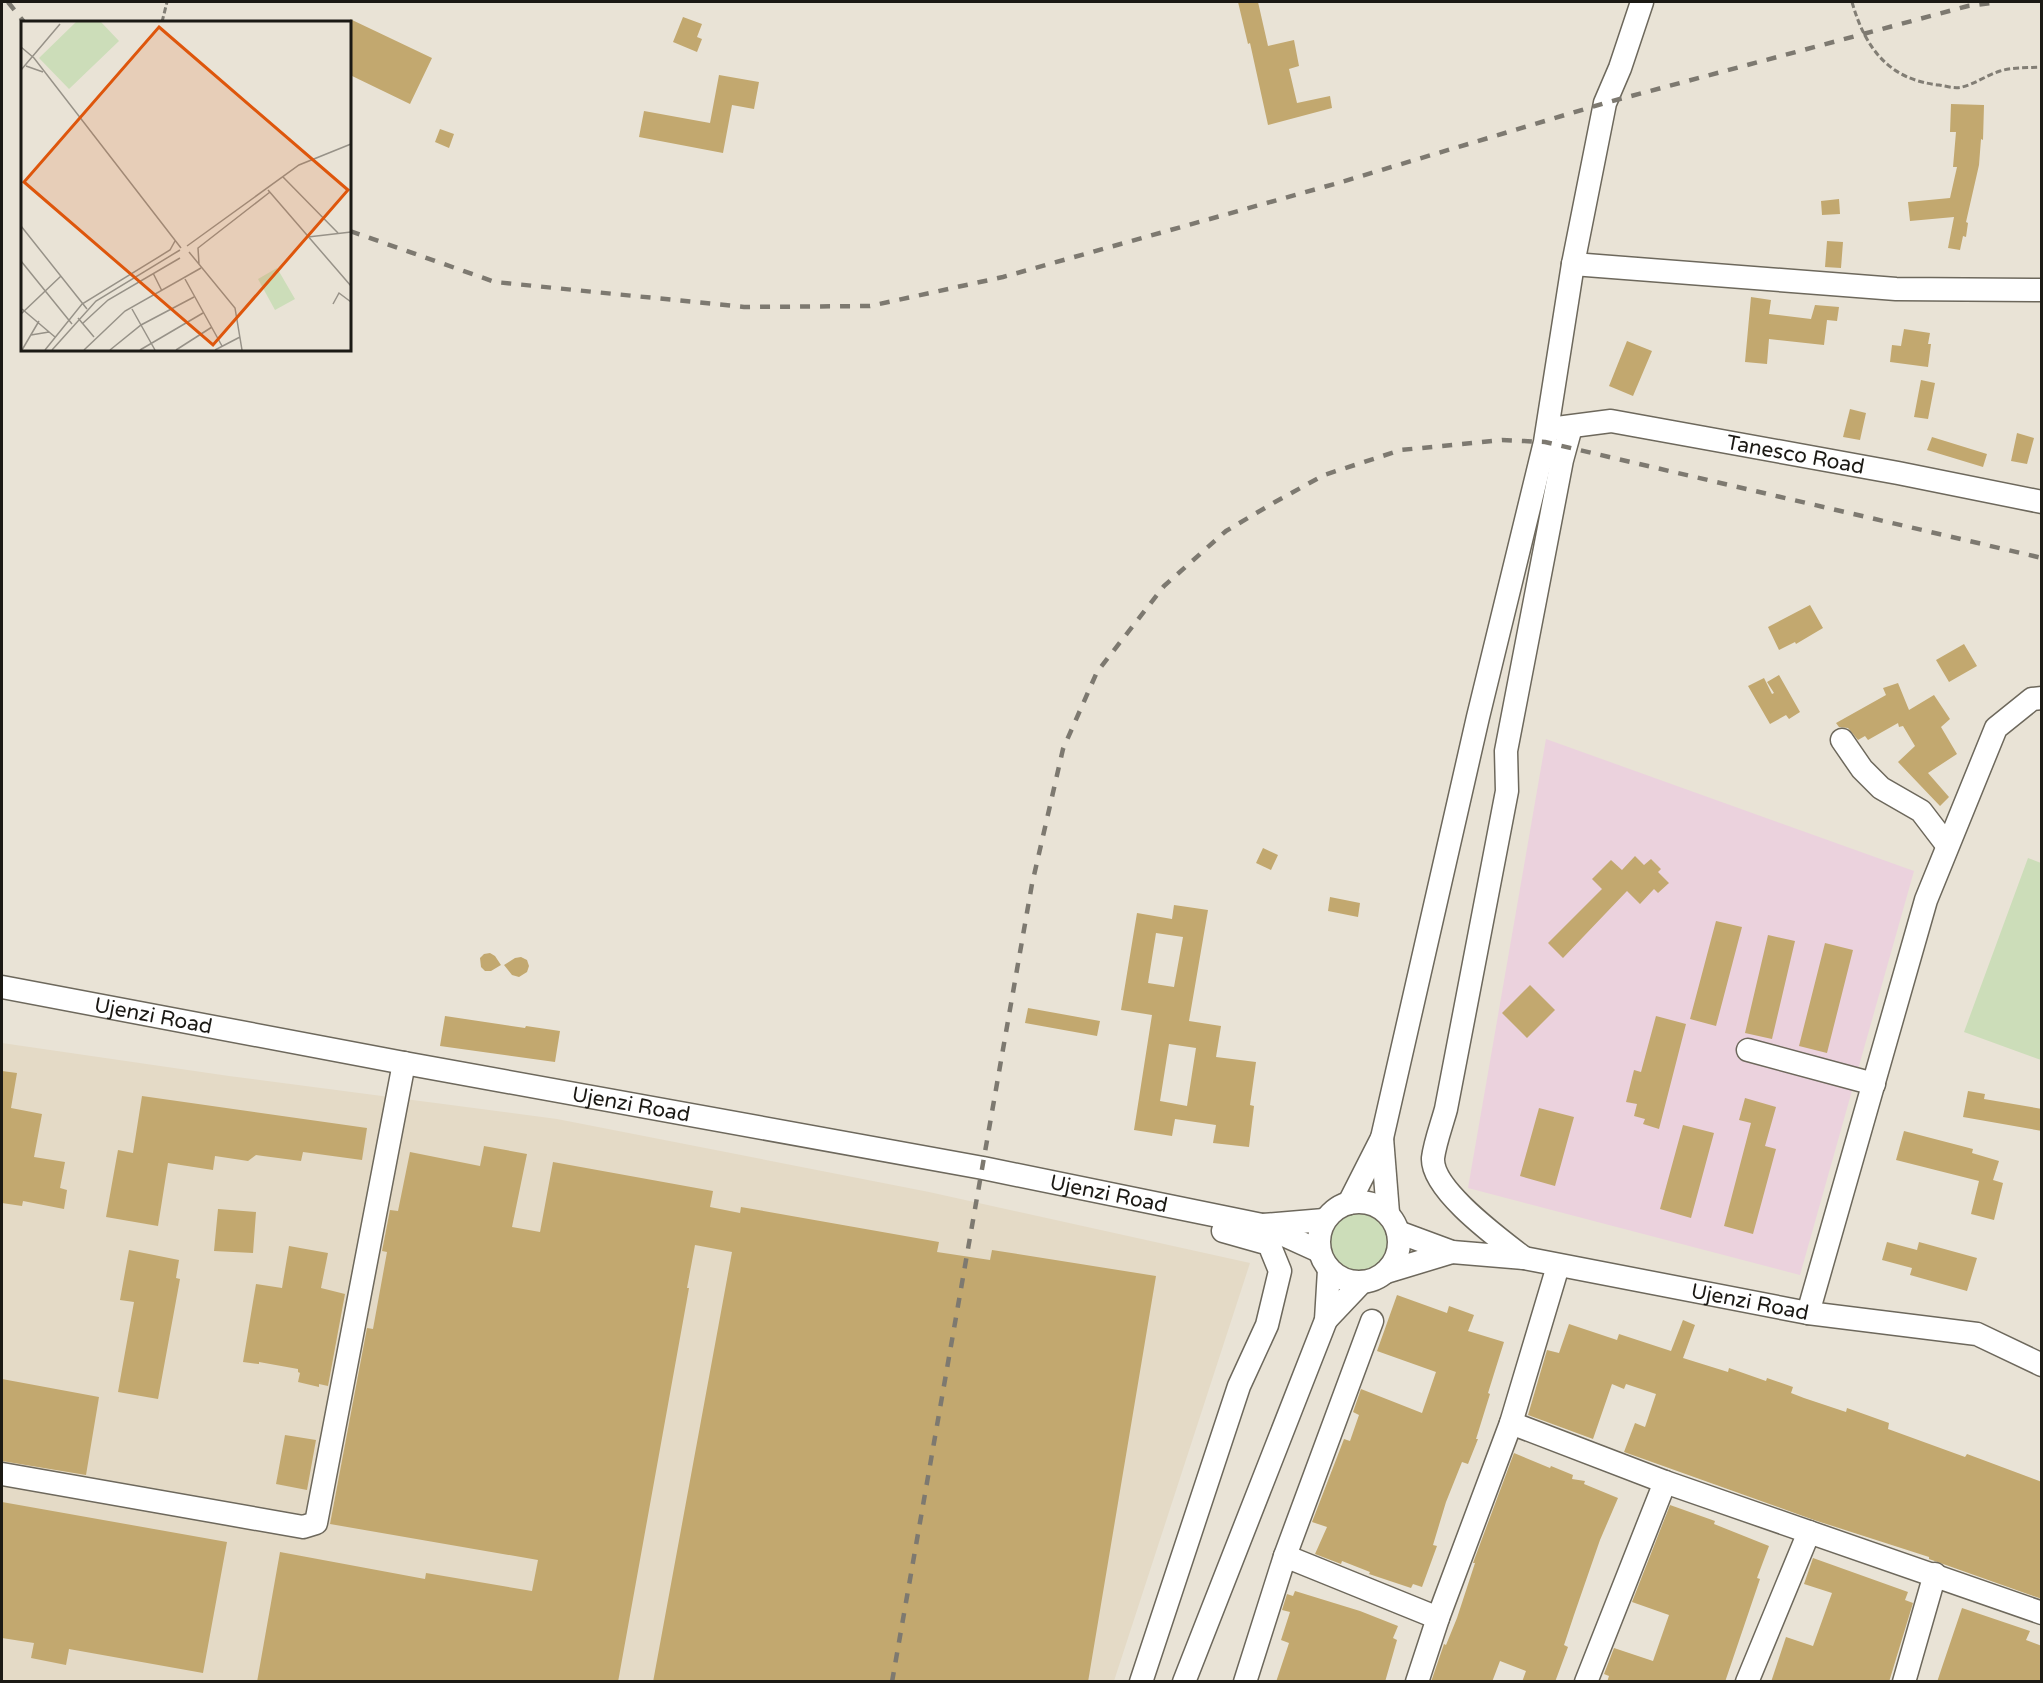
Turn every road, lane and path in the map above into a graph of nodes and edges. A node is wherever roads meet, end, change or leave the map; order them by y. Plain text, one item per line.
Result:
1 (167, 2) edge
2 (1642, 2) edge
3 (1852, 2) edge
4 (162, 21) edge
5 (2042, 67) edge
6 (1573, 264) junction
7 (2042, 290) edge
8 (1571, 427) junction
9 (1547, 429) junction
10 (2042, 502) edge
11 (2042, 698) edge
12 (1842, 740) dead end
13 (1947, 845) junction
14 (2, 987) edge
15 (1748, 1050) dead end
16 (404, 1063) junction
17 (1874, 1084) junction
18 (1382, 1138) junction
19 (1081, 1188) junction
20 (1349, 1203) junction
21 (1324, 1220) junction
22 (1393, 1223) junction
23 (1262, 1225) junction
24 (1452, 1252) junction
25 (1524, 1258) junction
26 (1324, 1261) junction
27 (1558, 1266) junction
28 (1386, 1272) junction
29 (1362, 1282) junction
30 (1808, 1313) junction
31 (1326, 1320) junction
32 (1372, 1321) dead end
33 (2042, 1365) edge
34 (1511, 1423) junction
35 (2, 1474) edge
36 (1665, 1482) junction
37 (1809, 1532) junction
38 (1285, 1556) junction
39 (1935, 1574) junction
40 (2042, 1613) edge
41 (1438, 1618) junction
42 (1141, 1682) edge
43 (1184, 1682) edge
44 (1245, 1682) edge
45 (1417, 1682) edge
46 (1586, 1682) edge
47 (1747, 1682) edge
48 (1904, 1682) edge

1 - 4 path
2 - 6 street
3 - 5 path
6 - 7 street
6 - 9 street
8 - 9 street, Tanesco Road
8 - 10 street, Tanesco Road
8 - 25 street
9 - 18 street
11 - 13 street
12 - 13 street
13 - 17 street
14 - 16 street, Ujenzi Road
15 - 17 street
16 - 19 street, Ujenzi Road
16 - 35 street
17 - 30 street
18 - 20 street
18 - 22 street
19 - 23 street, Ujenzi Road
19 - 42 street
20 - 21 street
20 - 22 street
21 - 23 street
21 - 26 street
22 - 24 street
22 - 28 street
23 - 26 street
24 - 25 street, Ujenzi Road
24 - 28 street
25 - 27 street, Ujenzi Road
26 - 29 street
26 - 31 street
27 - 30 street, Ujenzi Road
27 - 34 street
28 - 29 street
29 - 31 street
30 - 33 street, Ujenzi Road
31 - 43 street
32 - 38 street
34 - 36 street
34 - 41 street
36 - 37 street
36 - 46 street
37 - 39 street
37 - 47 street
38 - 41 street
38 - 44 street
39 - 40 street
39 - 48 street
41 - 45 street

